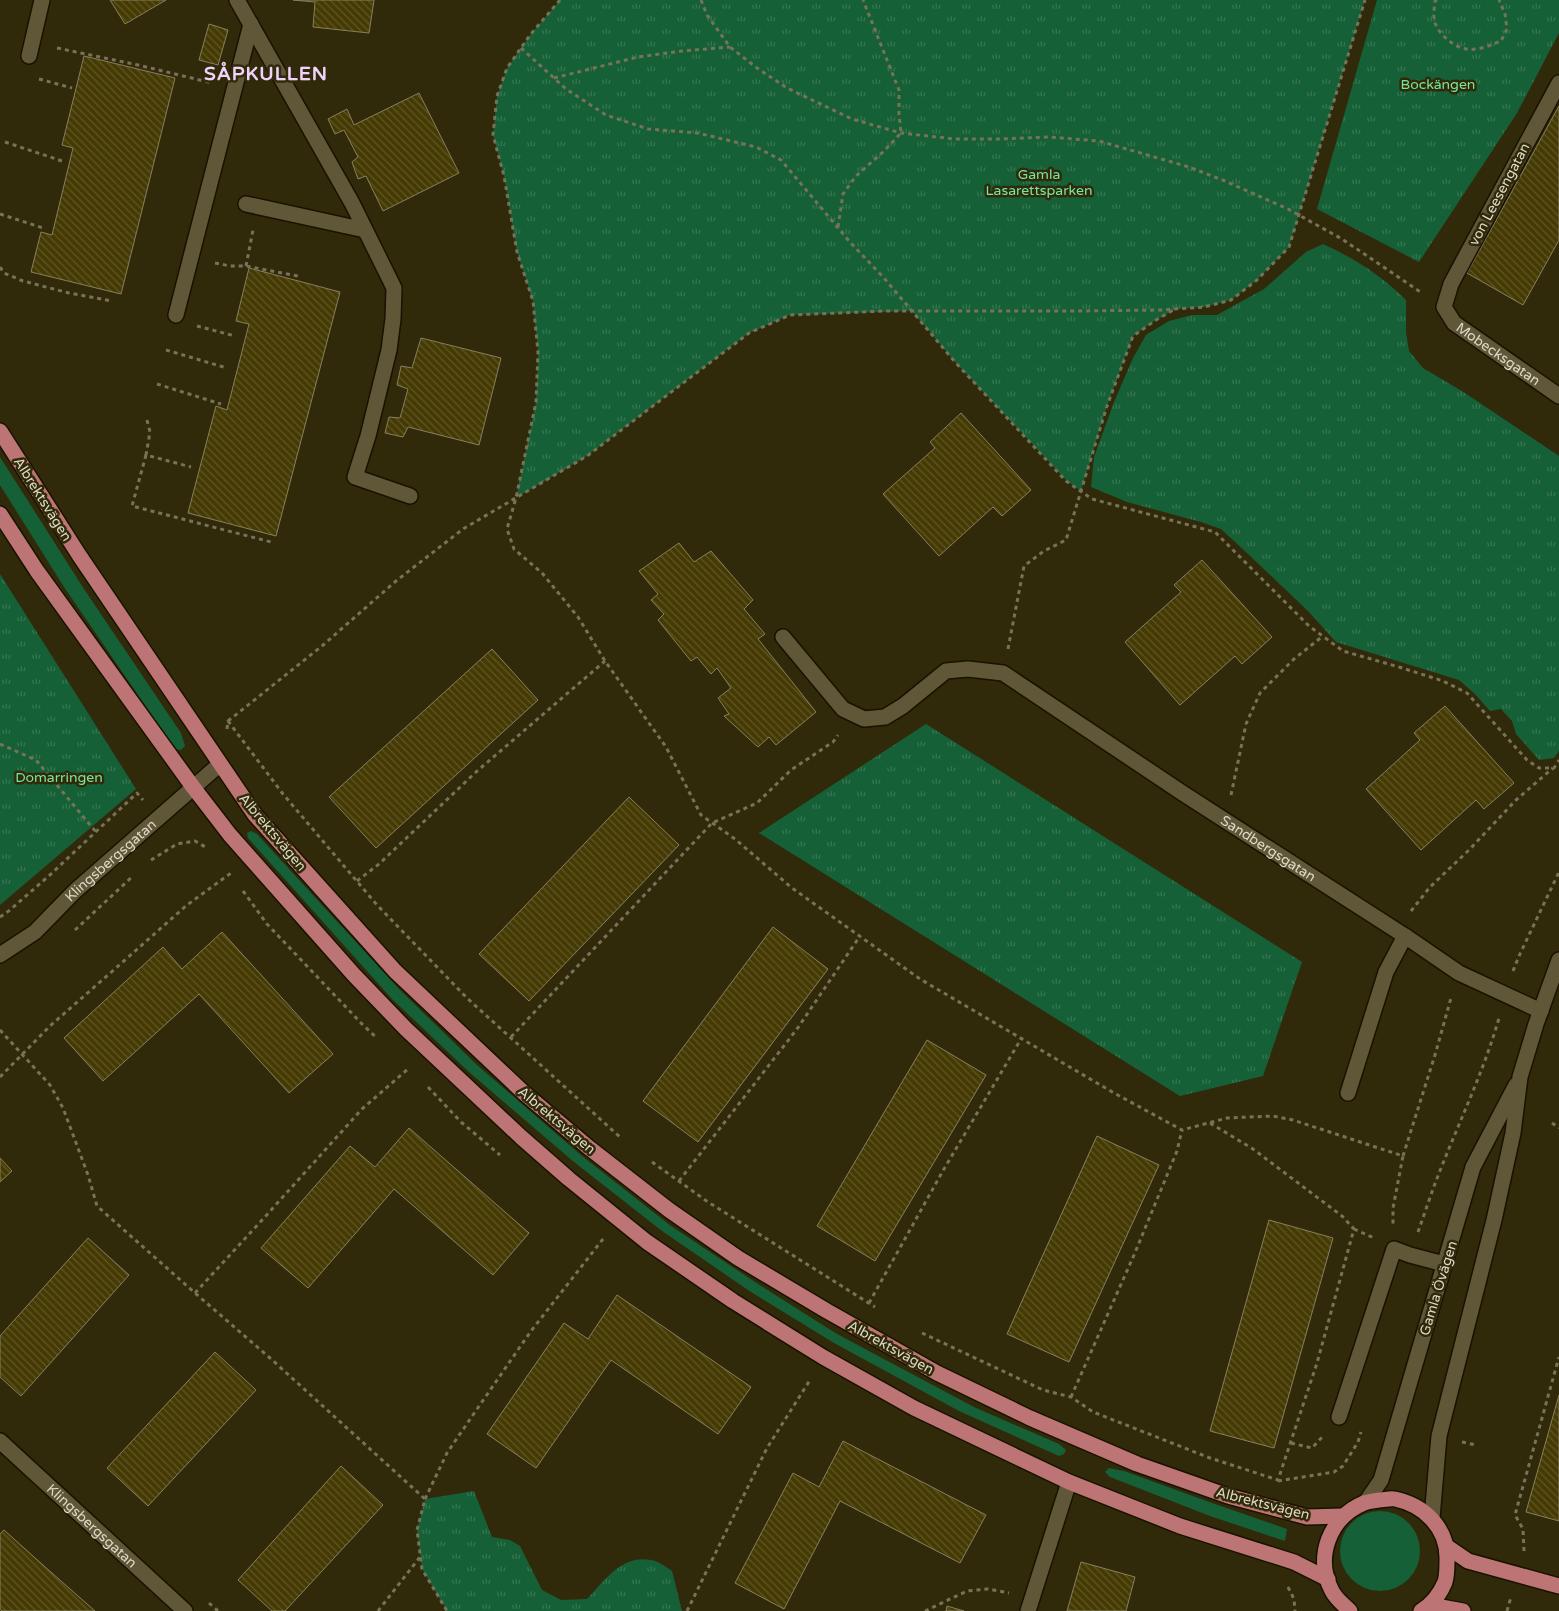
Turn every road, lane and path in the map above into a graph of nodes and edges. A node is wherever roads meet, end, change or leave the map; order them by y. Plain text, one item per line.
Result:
1 (42, 0) edge
2 (237, 0) edge
3 (560, 0) edge
4 (701, 0) edge
5 (863, 0) edge
6 (1365, 0) edge
7 (1435, 0) edge
8 (1500, 0) edge
9 (251, 24) junction
10 (32, 41) junction
11 (730, 47) junction
12 (521, 48) junction
13 (29, 56) dead end
14 (32, 77) dead end
15 (554, 78) junction
16 (1559, 83) edge
17 (72, 88) dead end
18 (234, 88) junction
19 (901, 133) junction
20 (5, 142) dead end
21 (65, 162) dead end
22 (252, 205) joint
23 (0, 214) edge
24 (1299, 215) junction
25 (838, 227) junction
26 (43, 228) dead end
27 (365, 230) junction
28 (192, 257) junction
29 (246, 266) junction
30 (0, 267) edge
31 (298, 276) dead end
32 (112, 301) dead end
33 (1444, 307) junction
34 (1176, 309) junction
35 (912, 311) junction
36 (176, 315) dead end
37 (192, 324) dead end
38 (235, 336) dead end
39 (166, 350) dead end
40 (227, 368) dead end
41 (157, 384) dead end
42 (1559, 396) edge
43 (221, 404) dead end
44 (147, 420) dead end
45 (0, 431) edge
46 (146, 455) junction
47 (191, 467) dead end
48 (1081, 491) junction
49 (410, 496) dead end
50 (516, 498) junction
51 (0, 514) edge
52 (271, 542) dead end
53 (1323, 636) junction
54 (784, 638) dead end
55 (1007, 651) dead end
56 (605, 661) junction
57 (854, 714) junction
58 (0, 744) edge
59 (1559, 760) edge
60 (220, 764) junction
61 (1554, 768) junction
62 (193, 787) junction
63 (137, 793) dead end
64 (1230, 798) dead end
65 (712, 823) junction
66 (96, 832) junction
67 (115, 856) junction
68 (231, 874) dead end
69 (357, 881) junction
70 (1411, 911) dead end
71 (0, 917) edge
72 (860, 936) junction
73 (1405, 936) junction
74 (0, 955) edge
75 (1559, 960) edge
76 (1459, 973) junction
77 (1541, 1011) junction
78 (0, 1030) edge
79 (510, 1036) junction
80 (1022, 1039) junction
81 (22, 1055) junction
82 (409, 1068) dead end
83 (0, 1077) edge
84 (1520, 1077) junction
85 (1348, 1093) dead end
86 (1210, 1123) junction
87 (1552, 1123) dead end
88 (1559, 1128) edge
89 (1182, 1130) junction
90 (622, 1139) dead end
91 (1403, 1156) junction
92 (650, 1161) dead end
93 (678, 1181) junction
94 (604, 1238) dead end
95 (1394, 1249) junction
96 (1444, 1264) junction
97 (194, 1293) junction
98 (869, 1302) junction
99 (877, 1308) dead end
100 (919, 1332) dead end
101 (1559, 1357) edge
102 (810, 1380) dead end
103 (1071, 1397) junction
104 (1339, 1417) joint
105 (0, 1441) edge
106 (1291, 1443) junction
107 (1334, 1472) dead end
108 (1278, 1480) junction
109 (1069, 1482) junction
110 (425, 1499) junction
111 (1366, 1502) junction
112 (1342, 1516) junction
113 (1432, 1518) junction
114 (1446, 1546) junction
115 (421, 1557) junction
116 (1524, 1558) dead end
117 (1328, 1579) junction
118 (1286, 1584) dead end
119 (1559, 1586) edge
120 (1030, 1604) edge
121 (1343, 1607) edge
122 (1425, 1608) edge
123 (185, 1611) edge
124 (378, 1611) edge
125 (447, 1611) edge
126 (687, 1611) edge
127 (925, 1611) edge
128 (1295, 1611) edge
129 (1463, 1611) edge

1 - 10 street
2 - 9 street
3 - 12 path
4 - 11 path
5 - 19 path
6 - 24 path
7 - 8 path
9 - 18 street
9 - 27 street
10 - 13 street
10 - 18 path
11 - 15 path
11 - 19 path
12 - 15 path
12 - 50 path
14 - 17 path
15 - 25 path
16 - 33 street, von Leesengatan
18 - 28 street
19 - 24 path
19 - 25 path
20 - 21 path
22 - 27 street
22 - 29 path
23 - 26 path
24 - 33 path
24 - 34 path
25 - 35 path
27 - 49 street
28 - 29 path
28 - 36 street
29 - 31 path
30 - 32 path
33 - 42 street, Mobecksgatan
34 - 35 path
34 - 48 path
35 - 48 path
35 - 50 path
37 - 38 path
39 - 40 path
41 - 43 path
44 - 46 path
45 - 60 main road, Albrektsvägen
46 - 47 path
46 - 52 path
48 - 53 path
48 - 55 path
50 - 56 path
50 - 69 path
51 - 62 main road
53 - 61 path
53 - 64 path
54 - 57 street
56 - 65 path
56 - 69 path
57 - 65 path
57 - 73 street, Sandbergsgatan
58 - 66 path
59 - 61 path
60 - 62 street, Klingsbergsgatan
60 - 112 main road, Albrektsvägen
61 - 70 path
62 - 67 street, Klingsbergsgatan
62 - 109 main road
63 - 66 path
65 - 72 path
65 - 79 path
66 - 67 path
66 - 71 path
67 - 74 street, Klingsbergsgatan
68 - 81 path
69 - 79 path
72 - 80 path
72 - 93 path
73 - 76 street, Sandbergsgatan
73 - 85 street
75 - 77 street, Gamla Övägen
76 - 77 street, Sandbergsgatan
76 - 91 path
77 - 84 street, Gamla Övägen
78 - 81 path
79 - 90 path
80 - 89 path
80 - 98 path
81 - 83 path
81 - 97 path
82 - 97 path
84 - 96 street, Gamla Övägen
84 - 113 street, Gamla Övägen
86 - 89 path
86 - 91 path
86 - 106 path
87 - 88 path
89 - 103 path
91 - 95 path
92 - 93 path
93 - 98 path
94 - 110 path
95 - 96 street
95 - 104 street
96 - 111 street, Gamla Övägen
97 - 110 path
98 - 99 path
100 - 103 path
101 - 116 path
102 - 126 path
103 - 108 path
104 - 106 path
105 - 123 street, Klingsbergsgatan
106 - 108 path
107 - 108 path
109 - 117 main road
109 - 120 street
110 - 115 path
111 - 112 main road
111 - 113 main road
112 - 117 main road
113 - 114 main road
114 - 119 main road
114 - 122 main road
115 - 124 path
115 - 125 path
117 - 121 main road
118 - 128 path
120 - 127 path
122 - 129 main road

